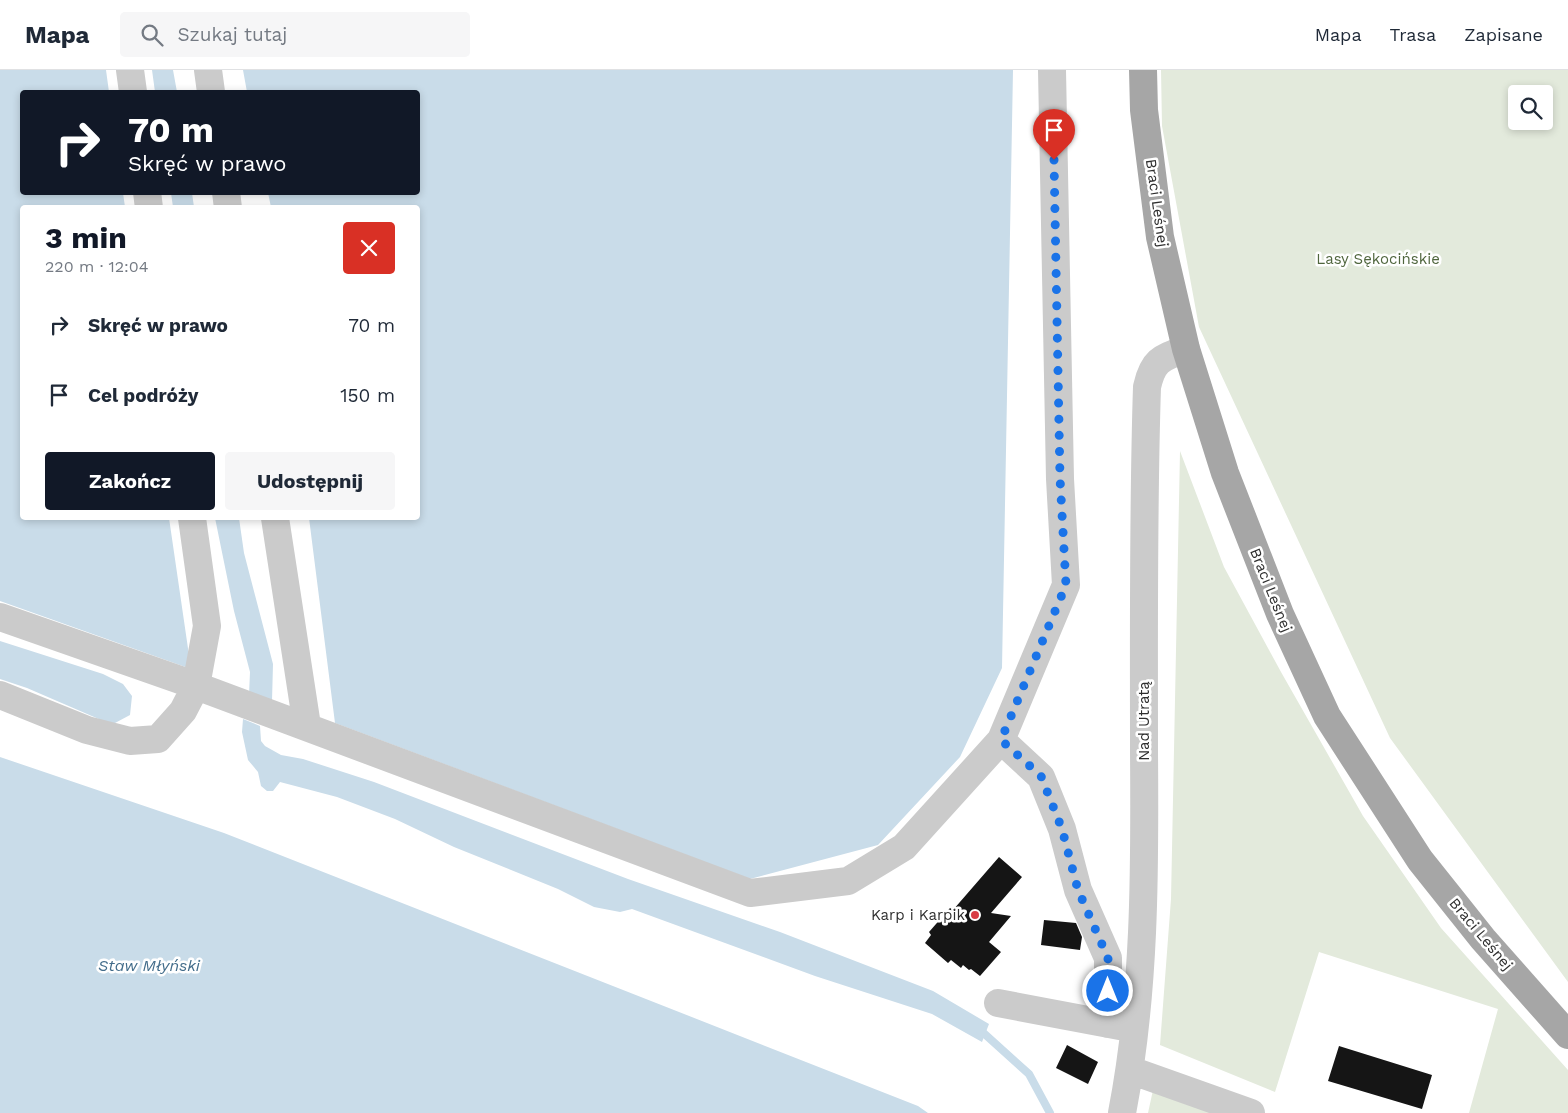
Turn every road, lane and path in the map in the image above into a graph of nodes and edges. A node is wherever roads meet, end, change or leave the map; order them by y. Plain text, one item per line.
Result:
1 (130, 70) edge
2 (208, 70) edge
3 (1052, 70) edge
4 (1143, 70) edge
5 (133, 90) edge
6 (211, 90) edge
7 (1186, 349) junction
8 (192, 520) edge
9 (275, 520) edge
10 (0, 617) edge
11 (196, 686) junction
12 (0, 695) edge
13 (307, 726) junction
14 (1001, 740) junction
15 (998, 1003) dead end
16 (1121, 1026) junction
17 (1568, 1035) edge
18 (1130, 1070) junction
19 (1122, 1113) edge
20 (1251, 1113) edge

1 - 5 street
2 - 6 street
3 - 14 street
4 - 7 main road, Braci Leśnej
7 - 16 street, Nad Utratą
7 - 17 main road, Braci Leśnej
8 - 11 street
9 - 13 street
10 - 11 street
11 - 12 street
11 - 13 street
13 - 14 street
14 - 16 street
15 - 16 street
16 - 18 street, Nad Utratą
18 - 19 street, Nad Utratą
18 - 20 street

